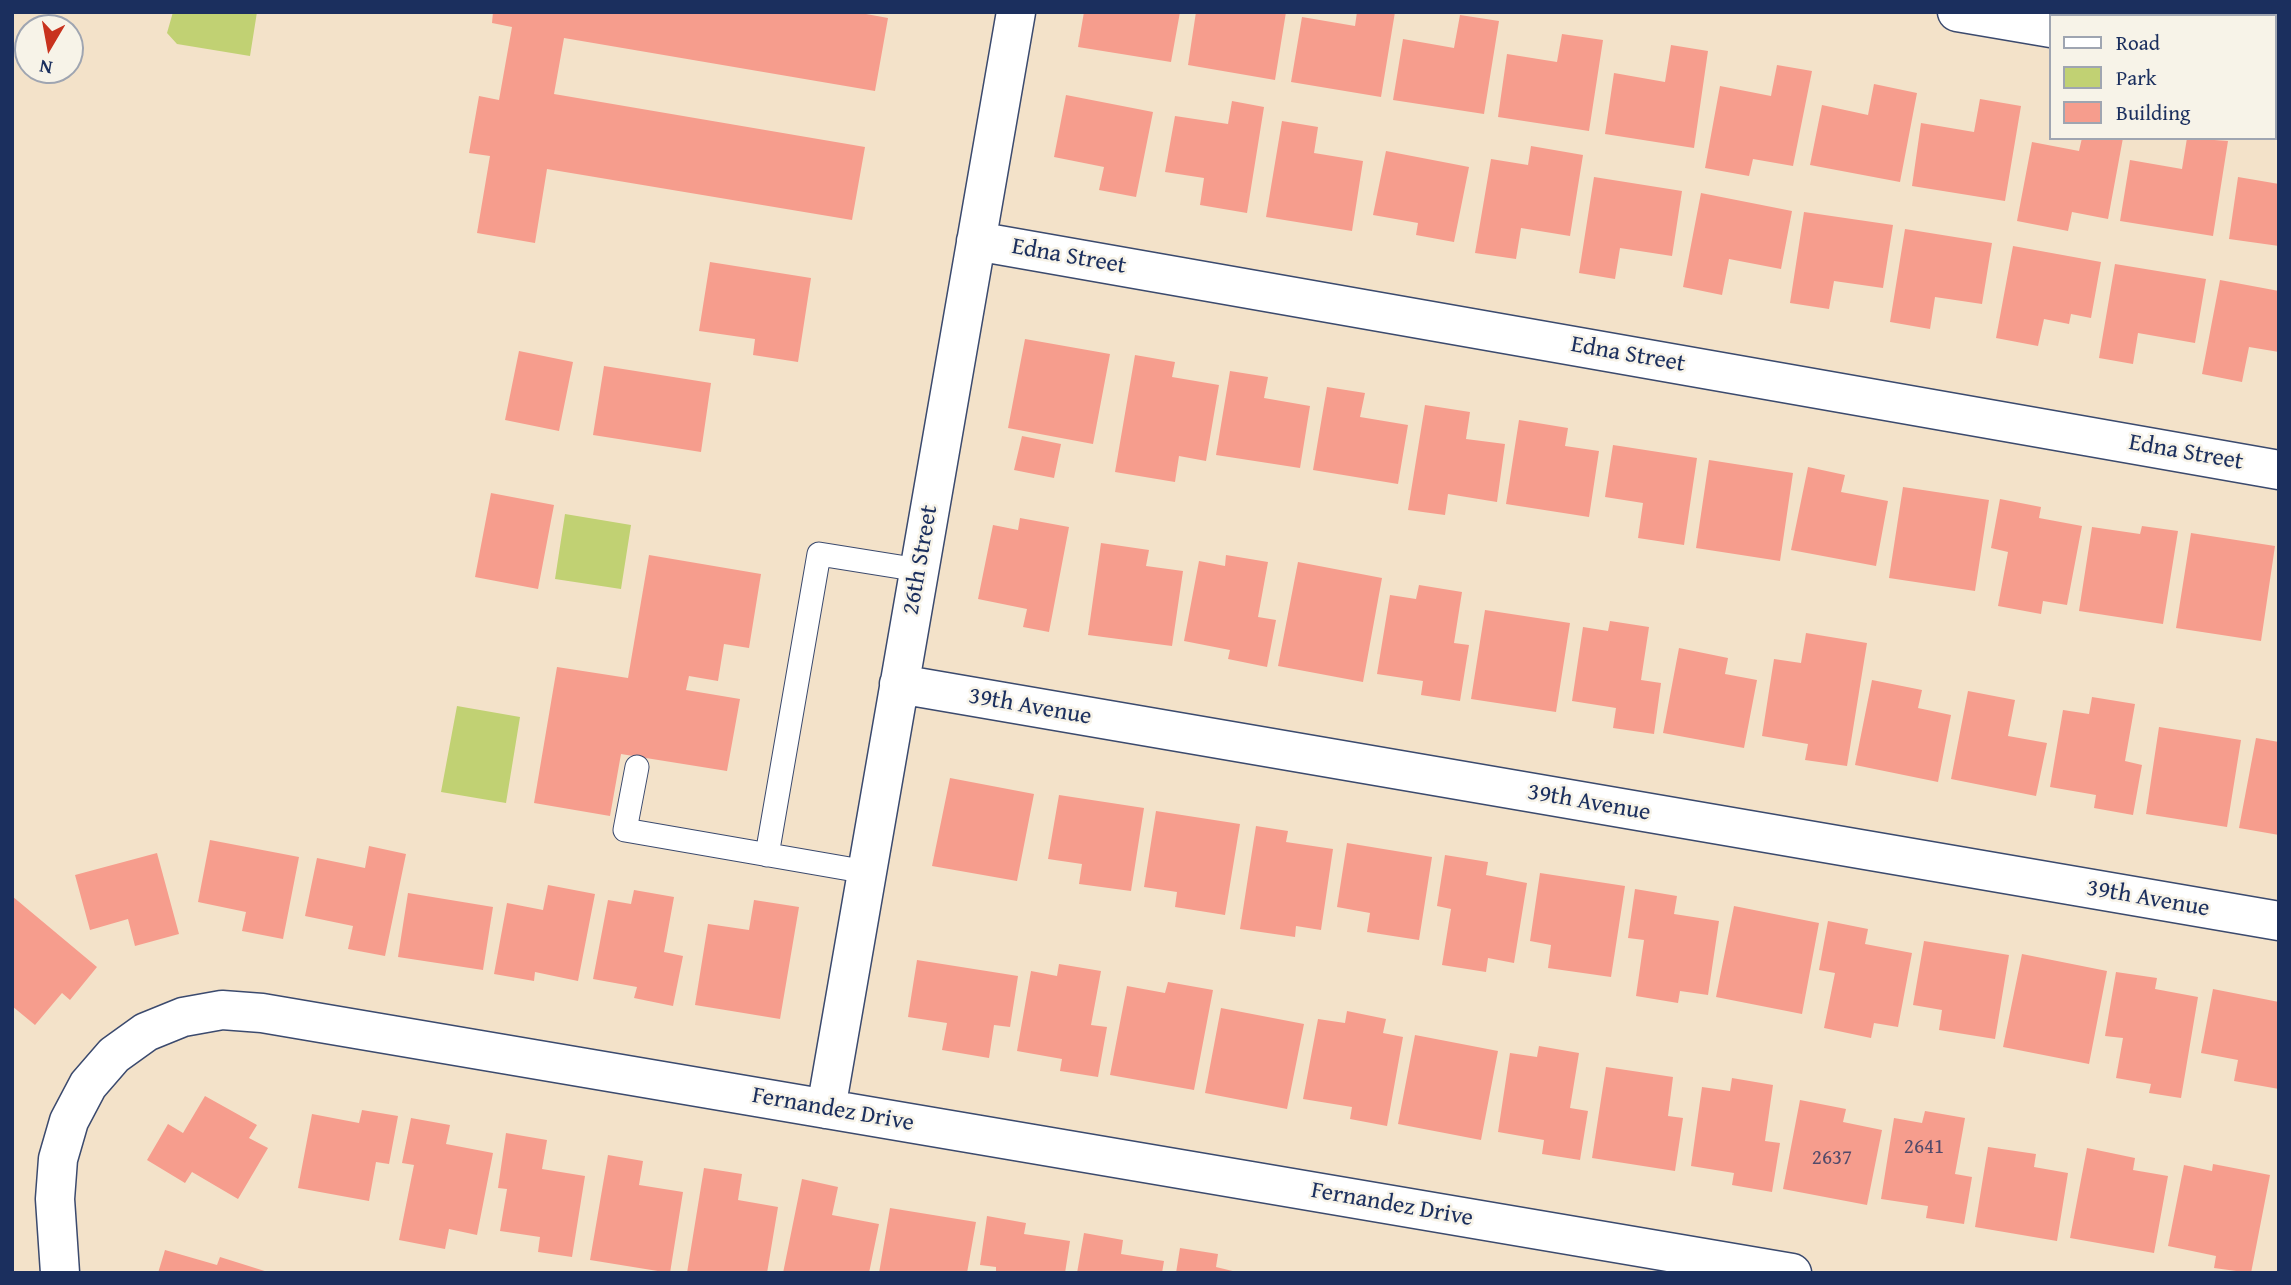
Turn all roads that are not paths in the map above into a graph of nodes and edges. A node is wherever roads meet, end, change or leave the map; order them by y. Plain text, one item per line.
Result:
1 (1016, 12) edge
2 (1957, 12) edge
3 (2050, 28) edge
4 (976, 241) junction
5 (2279, 470) edge
6 (919, 570) junction
7 (899, 684) junction
8 (637, 767) dead end
9 (767, 855) junction
10 (867, 872) junction
11 (2279, 921) edge
12 (826, 1109) junction
13 (60, 1273) edge
14 (1792, 1273) edge

1 - 4 street, 26th Street
2 - 3 street
4 - 5 street, Edna Street
4 - 6 street, 26th Street
6 - 7 street, 26th Street
6 - 9 lane
7 - 10 street, 26th Street
7 - 11 street, 39th Avenue
8 - 9 lane
9 - 10 lane
10 - 12 street, 26th Street
12 - 13 street, Fernandez Drive
12 - 14 street, Fernandez Drive

